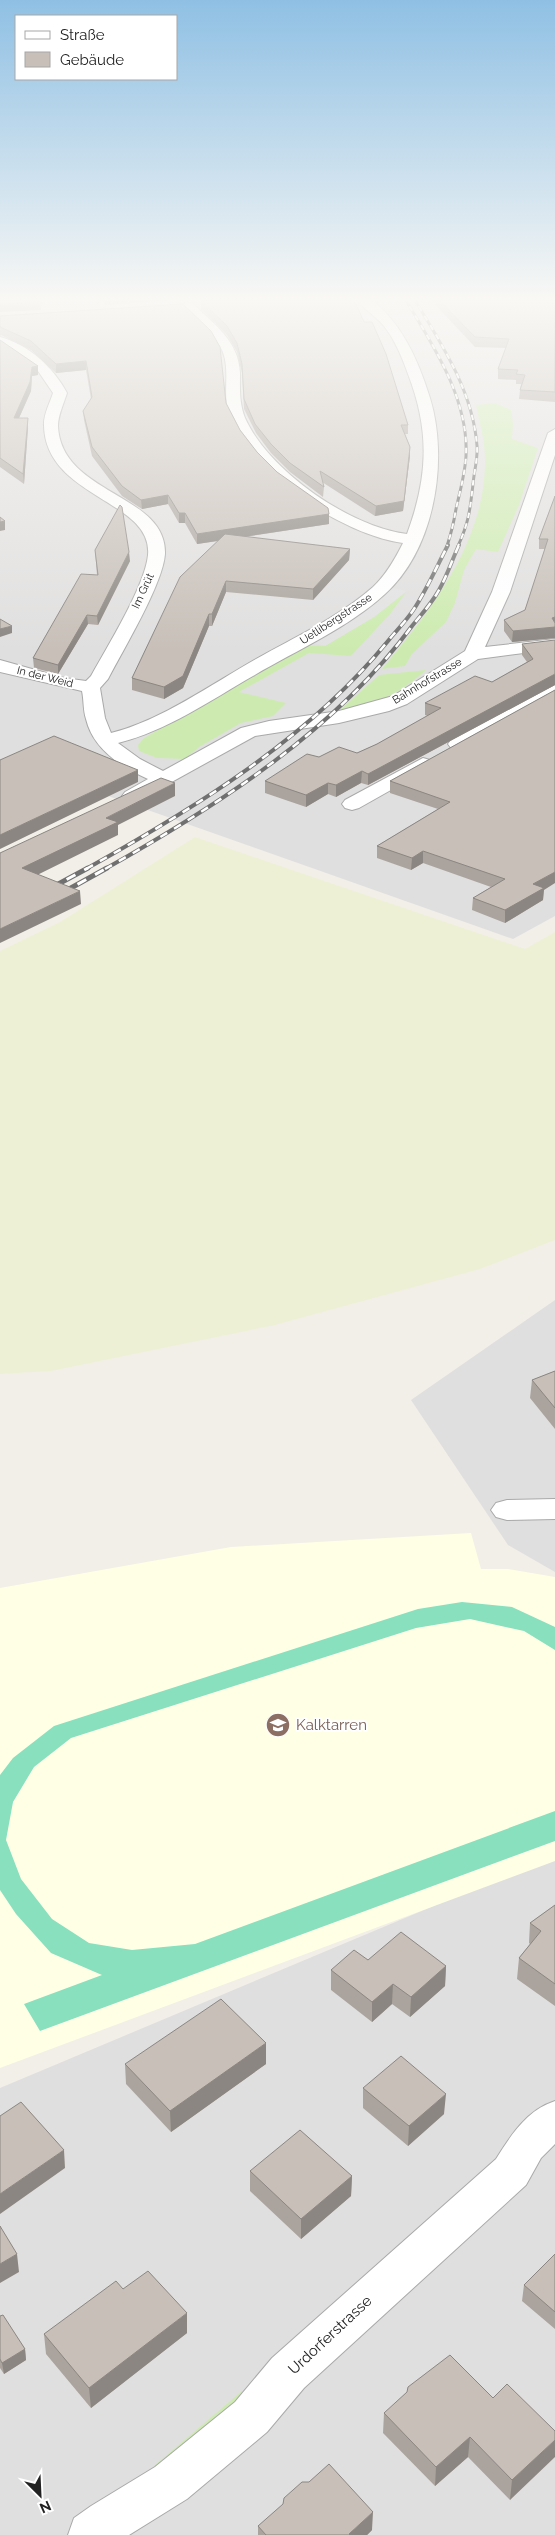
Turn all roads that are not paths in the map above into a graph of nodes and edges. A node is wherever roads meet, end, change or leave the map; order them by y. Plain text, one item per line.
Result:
1 (53, 415) edge
2 (237, 415) edge
3 (427, 415) edge
4 (555, 432) edge
5 (414, 540) junction
6 (555, 644) edge
7 (473, 654) junction
8 (0, 666) edge
9 (90, 687) junction
10 (555, 691) edge
11 (106, 740) junction
12 (166, 779) junction
13 (125, 800) edge
14 (352, 804) dead end
15 (555, 1509) edge
16 (507, 1510) dead end
17 (555, 2118) edge
18 (91, 2535) edge

1 - 9 street, Im Grüt
2 - 5 street
3 - 5 street, Uetlibergstrasse
4 - 7 street, Bahnhofstrasse
5 - 11 street, Uetlibergstrasse
6 - 7 street
7 - 12 street, Bahnhofstrasse
8 - 9 street, In der Weid
9 - 11 street
10 - 14 street
11 - 12 street
12 - 13 street, Bahnhofstrasse
15 - 16 street
17 - 18 street, Urdorferstrasse

